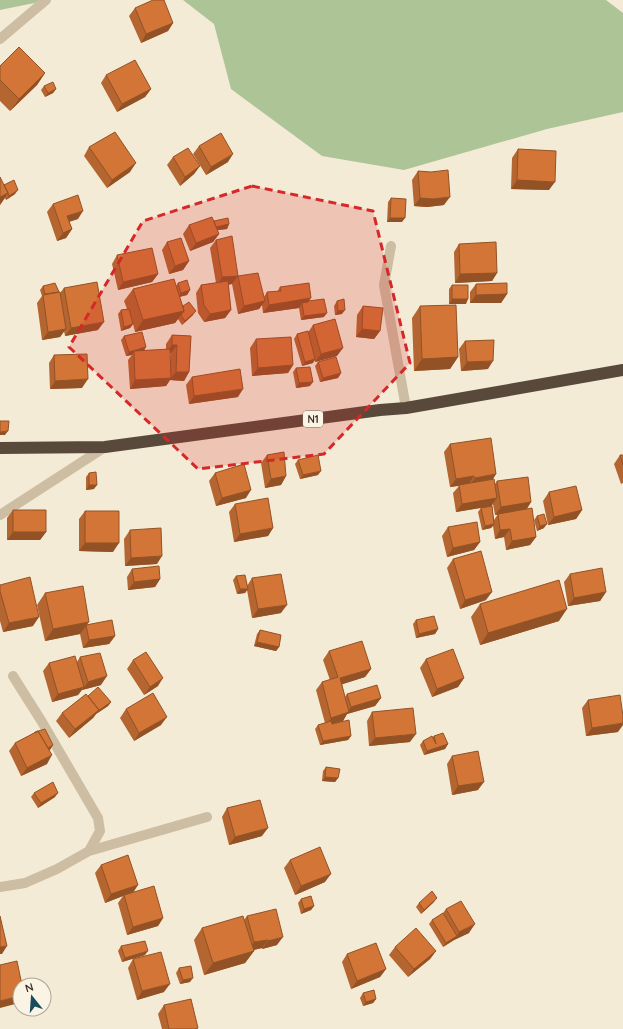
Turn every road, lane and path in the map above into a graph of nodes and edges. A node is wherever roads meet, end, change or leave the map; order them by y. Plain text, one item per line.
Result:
1 (46, 0) edge
2 (0, 39) edge
3 (391, 246) dead end
4 (623, 370) edge
5 (406, 408) junction
6 (105, 447) junction
7 (0, 448) edge
8 (0, 515) edge
9 (13, 676) dead end
10 (207, 817) dead end
11 (89, 851) junction
12 (0, 887) edge

1 - 2 street
3 - 5 street
4 - 5 highway, N1
5 - 6 highway, N1
6 - 7 highway, N1
6 - 8 street
9 - 11 street
10 - 11 street
11 - 12 street

